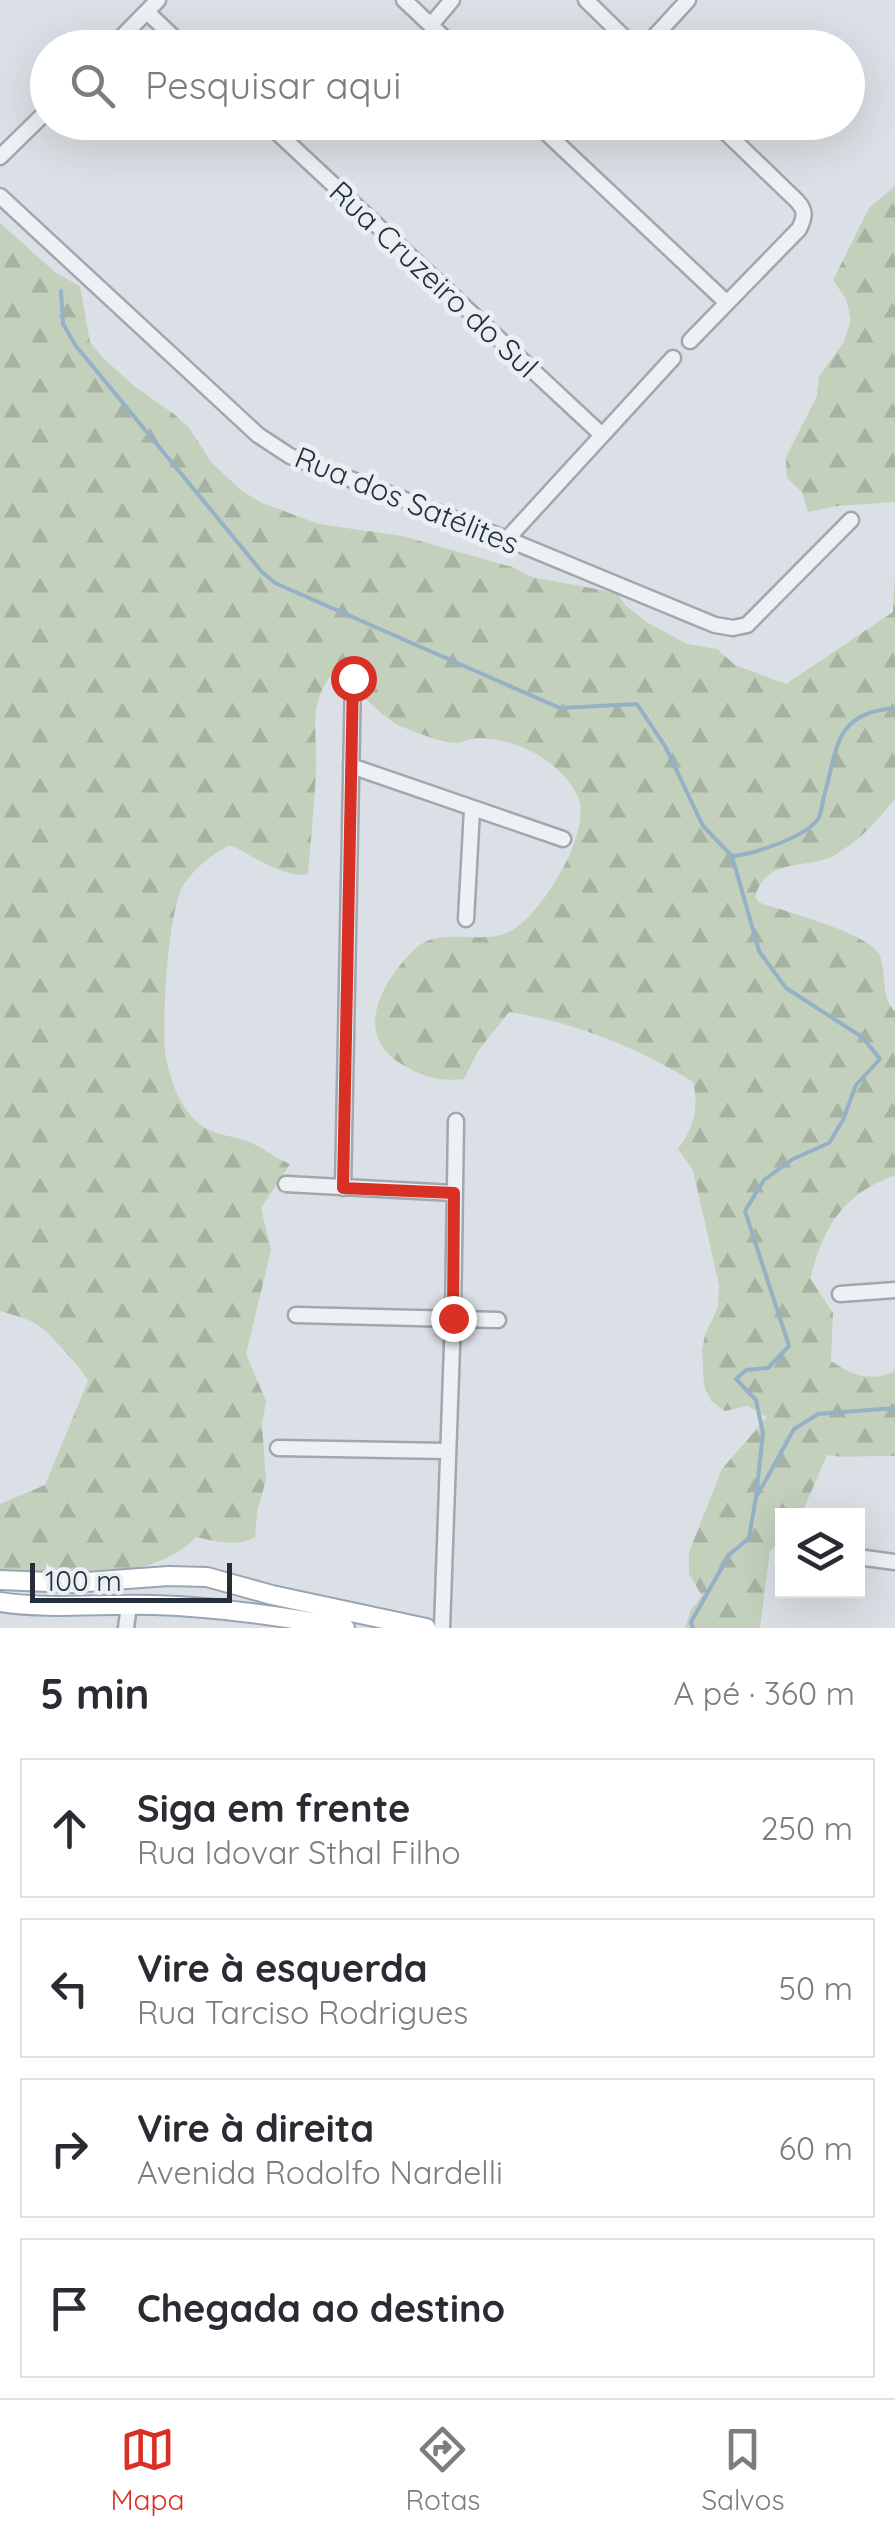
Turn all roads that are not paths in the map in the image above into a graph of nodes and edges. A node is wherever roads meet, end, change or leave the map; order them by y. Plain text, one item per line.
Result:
1 (158, 0) edge
2 (404, 0) edge
3 (452, 0) edge
4 (586, 0) edge
5 (688, 0) edge
6 (147, 12) junction
7 (430, 25) junction
8 (129, 30) edge
9 (166, 30) edge
10 (435, 30) edge
11 (617, 30) edge
12 (660, 30) edge
13 (30, 128) edge
14 (285, 140) edge
15 (553, 140) edge
16 (733, 140) edge
17 (0, 157) edge
18 (0, 196) edge
19 (727, 303) junction
20 (690, 341) dead end
21 (674, 358) dead end
22 (602, 435) junction
23 (852, 520) dead end
24 (507, 539) junction
25 (353, 678) dead end
26 (350, 766) junction
27 (472, 810) junction
28 (564, 839) dead end
29 (466, 919) dead end
30 (456, 1121) dead end
31 (286, 1184) dead end
32 (343, 1188) junction
33 (454, 1193) junction
34 (895, 1290) edge
35 (840, 1294) dead end
36 (296, 1315) dead end
37 (453, 1318) junction
38 (498, 1320) dead end
39 (278, 1448) dead end
40 (447, 1452) junction
41 (865, 1558) edge
42 (895, 1562) edge
43 (168, 1576) junction
44 (0, 1580) edge
45 (226, 1582) junction
46 (0, 1602) edge
47 (128, 1605) junction
48 (155, 1605) junction
49 (126, 1628) edge
50 (345, 1628) edge
51 (426, 1628) edge
52 (442, 1628) edge

1 - 6 street
2 - 7 street
3 - 7 street
4 - 11 street
5 - 12 street
6 - 8 street
6 - 9 street
7 - 10 street
13 - 17 street
14 - 22 street, Rua Cruzeiro do Sul
15 - 19 street
16 - 19 street
18 - 24 street, Rua dos Satélites
19 - 20 street
21 - 22 street
22 - 24 street
23 - 24 street, Rua dos Satélites
25 - 26 street
26 - 27 street
26 - 32 street
27 - 28 street
27 - 29 street
30 - 33 street
31 - 32 street
32 - 33 street
33 - 37 street
34 - 35 street
36 - 37 street
37 - 38 street
37 - 40 street
39 - 40 street
40 - 52 street
41 - 42 street
43 - 44 main road
43 - 45 main road
43 - 47 main road
45 - 48 main road
45 - 51 main road
46 - 47 main road
47 - 48 main road
47 - 49 street
48 - 50 main road

